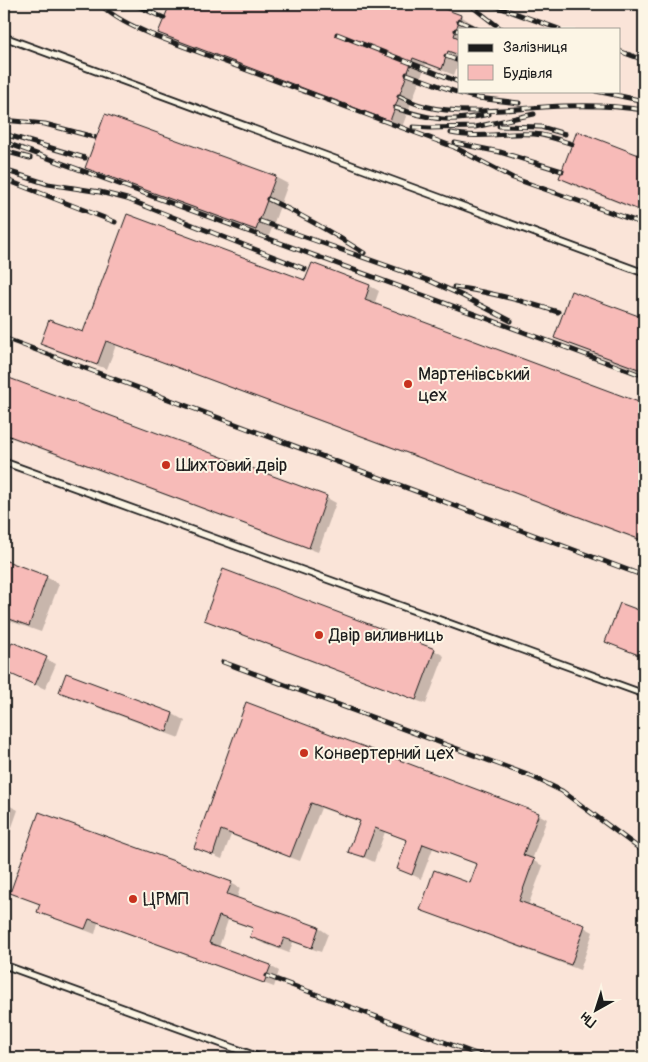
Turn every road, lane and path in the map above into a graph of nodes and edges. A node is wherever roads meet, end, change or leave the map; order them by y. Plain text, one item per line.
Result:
1 (4, 37) edge
2 (644, 273) edge
3 (4, 462) edge
4 (644, 694) edge
5 (4, 965) edge
6 (261, 1058) edge

1 - 2 lane
3 - 4 lane
5 - 6 lane

